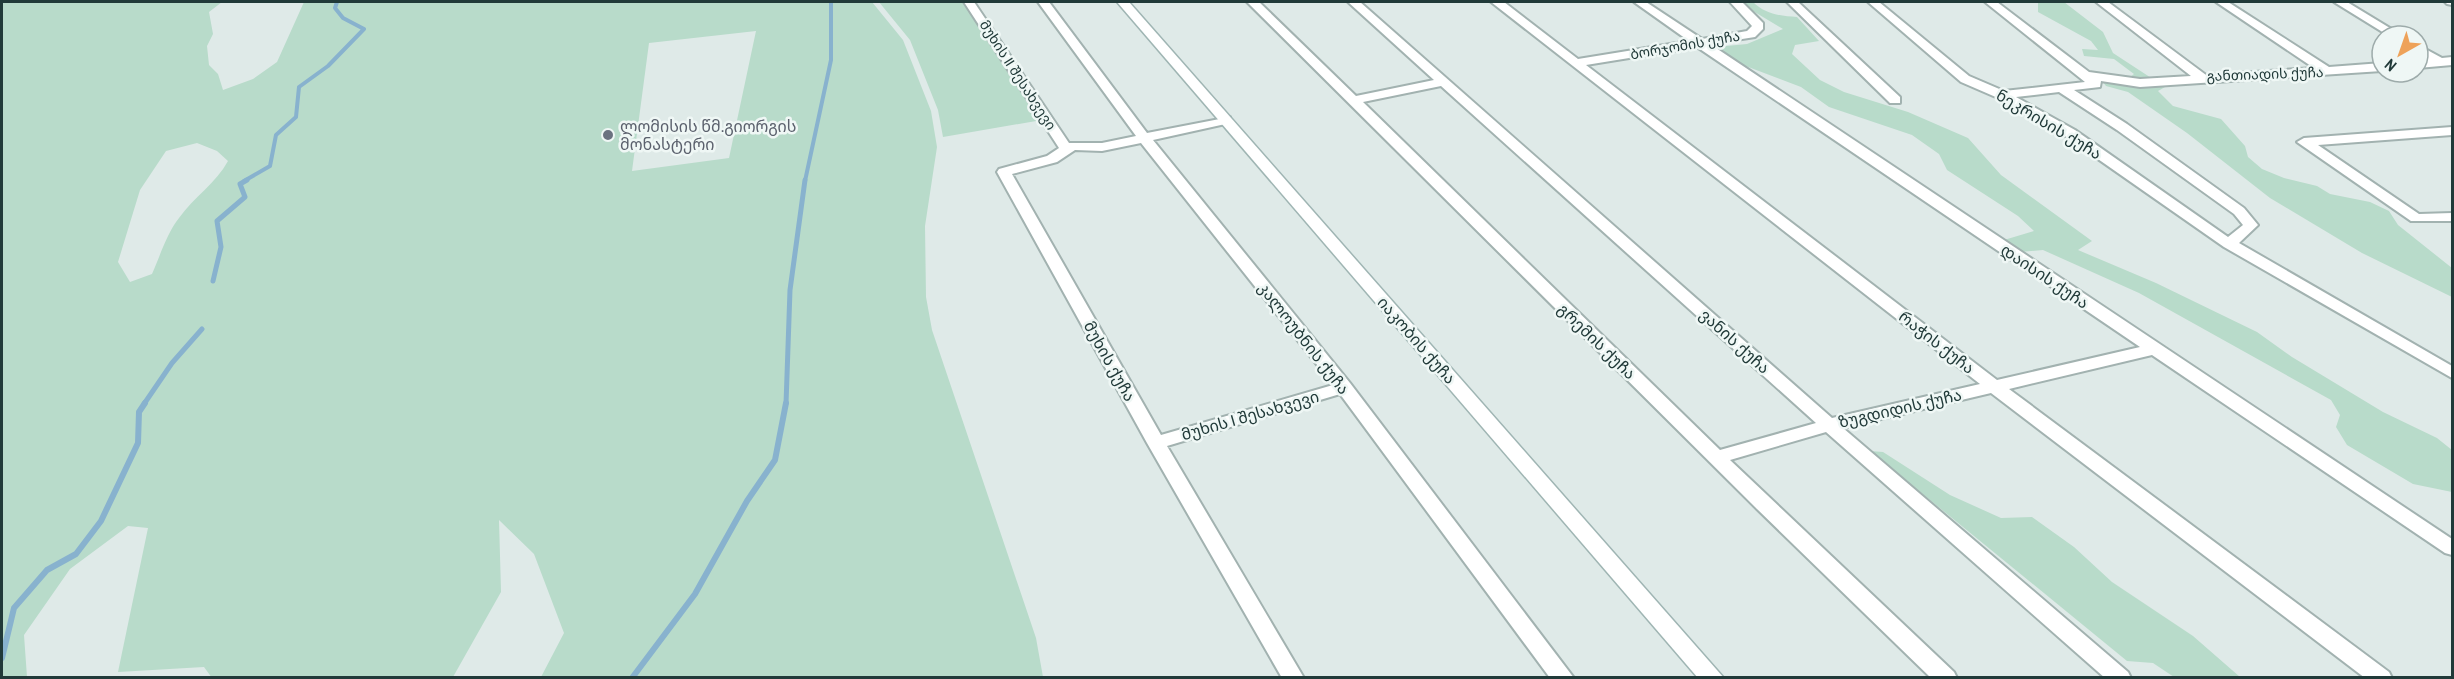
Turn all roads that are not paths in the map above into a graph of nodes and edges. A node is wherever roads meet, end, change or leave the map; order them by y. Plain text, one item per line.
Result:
1 (969, 2) edge
2 (1043, 2) edge
3 (1123, 2) edge
4 (1253, 2) edge
5 (1354, 2) edge
6 (1497, 2) edge
7 (1639, 2) edge
8 (1736, 2) edge
9 (1792, 2) edge
10 (1873, 2) edge
11 (1990, 2) edge
12 (2101, 2) edge
13 (2221, 2) edge
14 (2340, 2) edge
15 (2377, 24) edge
16 (1700, 43) junction
17 (2430, 55) edge
18 (2446, 62) edge
19 (1576, 63) junction
20 (2430, 63) edge
21 (2370, 68) edge
22 (2329, 72) junction
23 (2088, 76) junction
24 (2203, 79) junction
25 (1443, 82) junction
26 (2063, 89) junction
27 (2003, 94) junction
28 (1355, 100) junction
29 (1895, 100) dead end
30 (1225, 120) junction
31 (2452, 131) edge
32 (1146, 139) junction
33 (1066, 148) junction
34 (2452, 217) edge
35 (2229, 244) junction
36 (2154, 349) junction
37 (2452, 373) edge
38 (1994, 386) junction
39 (1344, 387) junction
40 (1829, 425) junction
41 (1156, 443) junction
42 (1717, 458) junction
43 (2452, 549) edge
44 (1293, 678) edge
45 (1563, 678) edge
46 (1713, 678) edge
47 (1946, 678) edge
48 (2120, 678) edge
49 (2381, 678) edge

1 - 33 street, მუხის II შესახვევი
2 - 32 street, კალოუბნის ქუჩა
3 - 30 street, იაკობის ქუჩა
4 - 28 street, გრემის ქუჩა
5 - 25 street, ვანის ქუჩა
6 - 19 street, რაჭის ქუჩა
7 - 16 street, დაისის ქუჩა
8 - 16 street, ბორჯომის ქუჩა
9 - 29 street
10 - 27 street, ნეკრისის ქუჩა
11 - 23 street
12 - 24 street, განთიადის ქუჩა
13 - 22 street
14 - 15 street
16 - 19 street, ბორჯომის ქუჩა
16 - 36 street, დაისის ქუჩა
17 - 18 street
18 - 20 street
19 - 38 street, რაჭის ქუჩა
21 - 22 street, განთიადის ქუჩა
22 - 24 street, განთიადის ქუჩა
23 - 24 street
23 - 26 street
25 - 28 street
25 - 40 street, ვანის ქუჩა
26 - 27 street
26 - 35 street
27 - 35 street, ნეკრისის ქუჩა
28 - 42 street, გრემის ქუჩა
30 - 32 street, მუხის ქუჩა
30 - 46 street, იაკობის ქუჩა
31 - 34 street
32 - 33 street, მუხის ქუჩა
32 - 39 street, კალოუბნის ქუჩა
33 - 41 street, მუხის ქუჩა
35 - 37 street, ნეკრისის ქუჩა
36 - 38 street, ზუგდიდის ქუჩა
36 - 43 street, დაისის ქუჩა
38 - 40 street, ზუგდიდის ქუჩა
38 - 49 street, რაჭის ქუჩა
39 - 41 street, მუხის I შესახვევი
39 - 45 street, კალოუბნის ქუჩა
40 - 42 street, ზუგდიდის ქუჩა
40 - 48 street, ვანის ქუჩა
41 - 44 street, მუხის ქუჩა
42 - 47 street, გრემის ქუჩა

